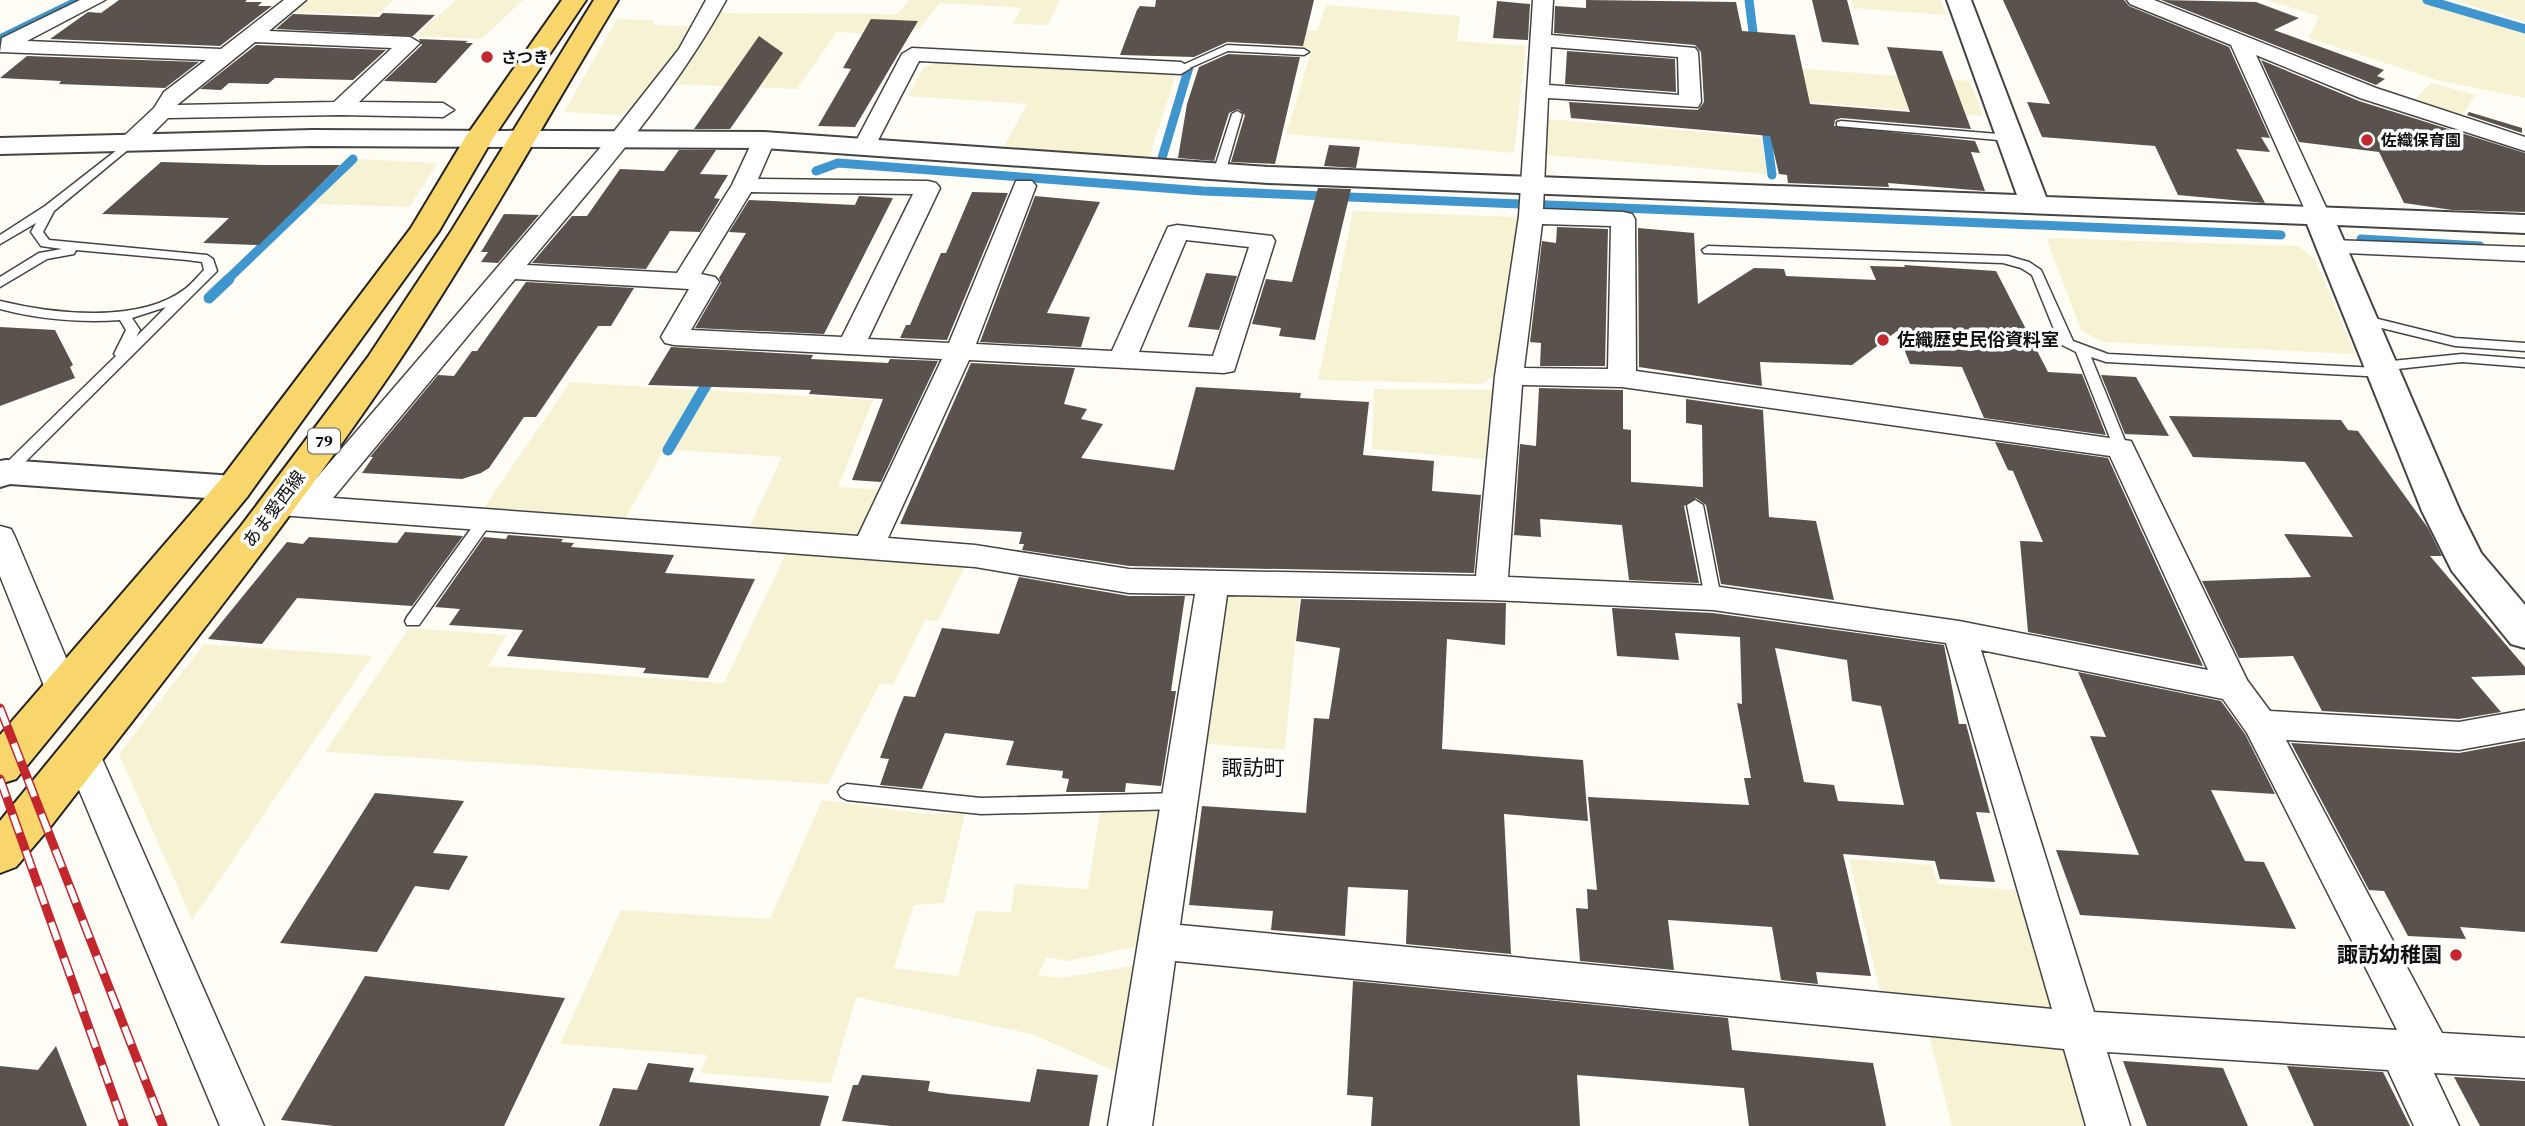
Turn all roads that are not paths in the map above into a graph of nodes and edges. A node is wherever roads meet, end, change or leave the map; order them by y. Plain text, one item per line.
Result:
1 (95, 0) edge
2 (296, 0) edge
3 (574, 0) edge
4 (606, 0) edge
5 (716, 0) edge
6 (1543, 0) edge
7 (1959, 0) edge
8 (2137, 0) edge
9 (250, 36) junction
10 (1541, 40) junction
11 (2240, 43) junction
12 (2, 45) edge
13 (1304, 52) dead end
14 (226, 55) junction
15 (1181, 68) joint
16 (1538, 91) junction
17 (340, 108) junction
18 (443, 110) dead end
19 (162, 112) junction
20 (1237, 114) dead end
21 (1841, 124) dead end
22 (479, 138) junction
23 (2010, 138) junction
24 (522, 139) junction
25 (620, 139) junction
26 (764, 140) junction
27 (131, 142) junction
28 (2525, 144) edge
29 (864, 145) junction
30 (0, 146) edge
31 (1219, 173) junction
32 (744, 185) junction
33 (1024, 186) dead end
34 (1531, 202) junction
35 (2035, 205) junction
36 (49, 209) junction
37 (2525, 224) edge
38 (2325, 231) junction
39 (0, 240) edge
40 (81, 248) junction
41 (1708, 250) dead end
42 (2525, 254) edge
43 (507, 271) junction
44 (684, 281) junction
45 (0, 283) edge
46 (195, 290) junction
47 (0, 304) edge
48 (124, 316) junction
49 (2362, 319) junction
50 (851, 346) junction
51 (2525, 347) edge
52 (2082, 351) junction
53 (959, 352) junction
54 (1122, 360) junction
55 (2525, 363) edge
56 (112, 368) junction
57 (2383, 369) junction
58 (1508, 376) junction
59 (1622, 378) junction
60 (2121, 448) junction
61 (3, 473) edge
62 (234, 488) junction
63 (294, 505) junction
64 (1695, 505) dead end
65 (486, 519) junction
66 (0, 537) edge
67 (868, 548) junction
68 (1213, 584) junction
69 (1491, 588) junction
70 (1713, 598) junction
71 (413, 621) dead end
72 (1959, 633) junction
73 (2525, 633) edge
74 (2234, 688) junction
75 (63, 691) junction
76 (2260, 724) junction
77 (2525, 724) edge
78 (82, 754) junction
79 (0, 766) edge
80 (846, 792) dead end
81 (1181, 801) junction
82 (0, 853) edge
83 (1158, 941) junction
84 (2079, 1031) junction
85 (2415, 1052) junction
86 (2525, 1058) edge
87 (242, 1126) edge
88 (1130, 1126) edge
89 (2108, 1126) edge
90 (2437, 1126) edge

1 - 12 street
2 - 9 street
3 - 22 main road, 79
4 - 24 main road, あま愛西線 / 79
5 - 25 street
6 - 10 street
7 - 23 street
8 - 11 street
9 - 14 street
9 - 17 street
10 - 16 street
10 - 16 street
11 - 28 street
11 - 38 street
12 - 14 street
13 - 15 lane
14 - 19 street
15 - 29 street
16 - 34 street
17 - 18 street
17 - 19 street
19 - 27 street
20 - 31 lane
21 - 23 lane
22 - 24 street
22 - 27 street
22 - 62 main road, 79
23 - 35 street
24 - 25 street
24 - 63 main road, あま愛西線 / 79
25 - 26 street
25 - 43 street
26 - 29 street
26 - 32 street
27 - 30 street
27 - 36 lane
29 - 31 street
31 - 34 street
32 - 44 street
32 - 50 street
33 - 53 street
34 - 35 street
34 - 58 street
34 - 59 street
35 - 38 street
36 - 39 lane
36 - 40 lane
37 - 38 street
38 - 42 street
38 - 49 street
40 - 45 lane
40 - 46 lane
41 - 52 lane
43 - 44 street
43 - 63 street
44 - 50 street
46 - 48 lane
46 - 56 lane
47 - 48 lane
48 - 56 lane
49 - 51 lane
49 - 57 street
50 - 53 street
52 - 57 lane
52 - 60 lane
53 - 54 street
53 - 67 street
54 - 54 street
55 - 57 lane
56 - 61 lane
57 - 73 street
58 - 59 street
58 - 69 street
59 - 60 street
60 - 74 street
61 - 62 street
62 - 75 main road, 79
63 - 65 street
63 - 78 main road, あま愛西線 / 79
64 - 70 lane
65 - 67 street
65 - 71 lane
66 - 75 street
67 - 68 street
68 - 69 street
68 - 81 street
69 - 70 street
70 - 72 street
72 - 74 street
72 - 84 street
74 - 76 street
75 - 79 main road, 79
76 - 77 street
76 - 85 street
78 - 82 main road, あま愛西線 / 79
78 - 87 street
80 - 81 lane
81 - 83 street
83 - 84 street
83 - 88 street
84 - 85 street
84 - 89 street
85 - 86 street
85 - 90 street

